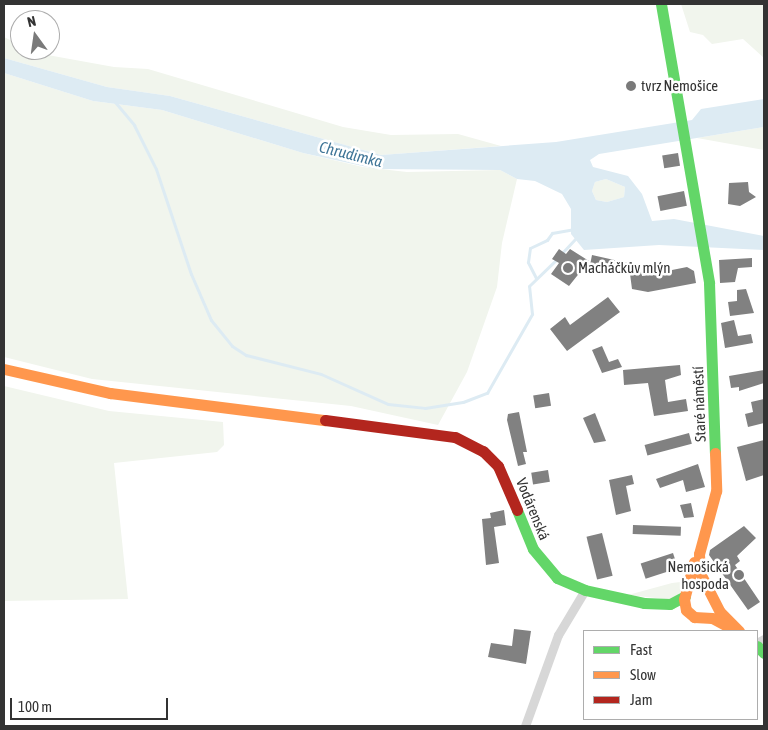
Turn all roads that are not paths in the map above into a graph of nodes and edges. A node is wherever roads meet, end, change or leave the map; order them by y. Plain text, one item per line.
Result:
1 (661, 4) edge
2 (4, 369) edge
3 (703, 540) junction
4 (585, 590) junction
5 (711, 594) junction
6 (686, 595) junction
7 (644, 603) junction
8 (696, 617) junction
9 (736, 630) edge
10 (737, 630) edge
11 (525, 726) edge

1 - 3 street, Staré náměstí
2 - 4 street, Vodárenská
3 - 5 street, Staré náměstí
3 - 6 street, Staré náměstí
4 - 7 street, Vodárenská
4 - 11 street
5 - 6 street
5 - 8 street
5 - 10 street, Staré náměstí
6 - 7 street, Vodárenská
6 - 8 street, Staré náměstí
7 - 8 street, Vodárenská
8 - 9 street, Staré náměstí

